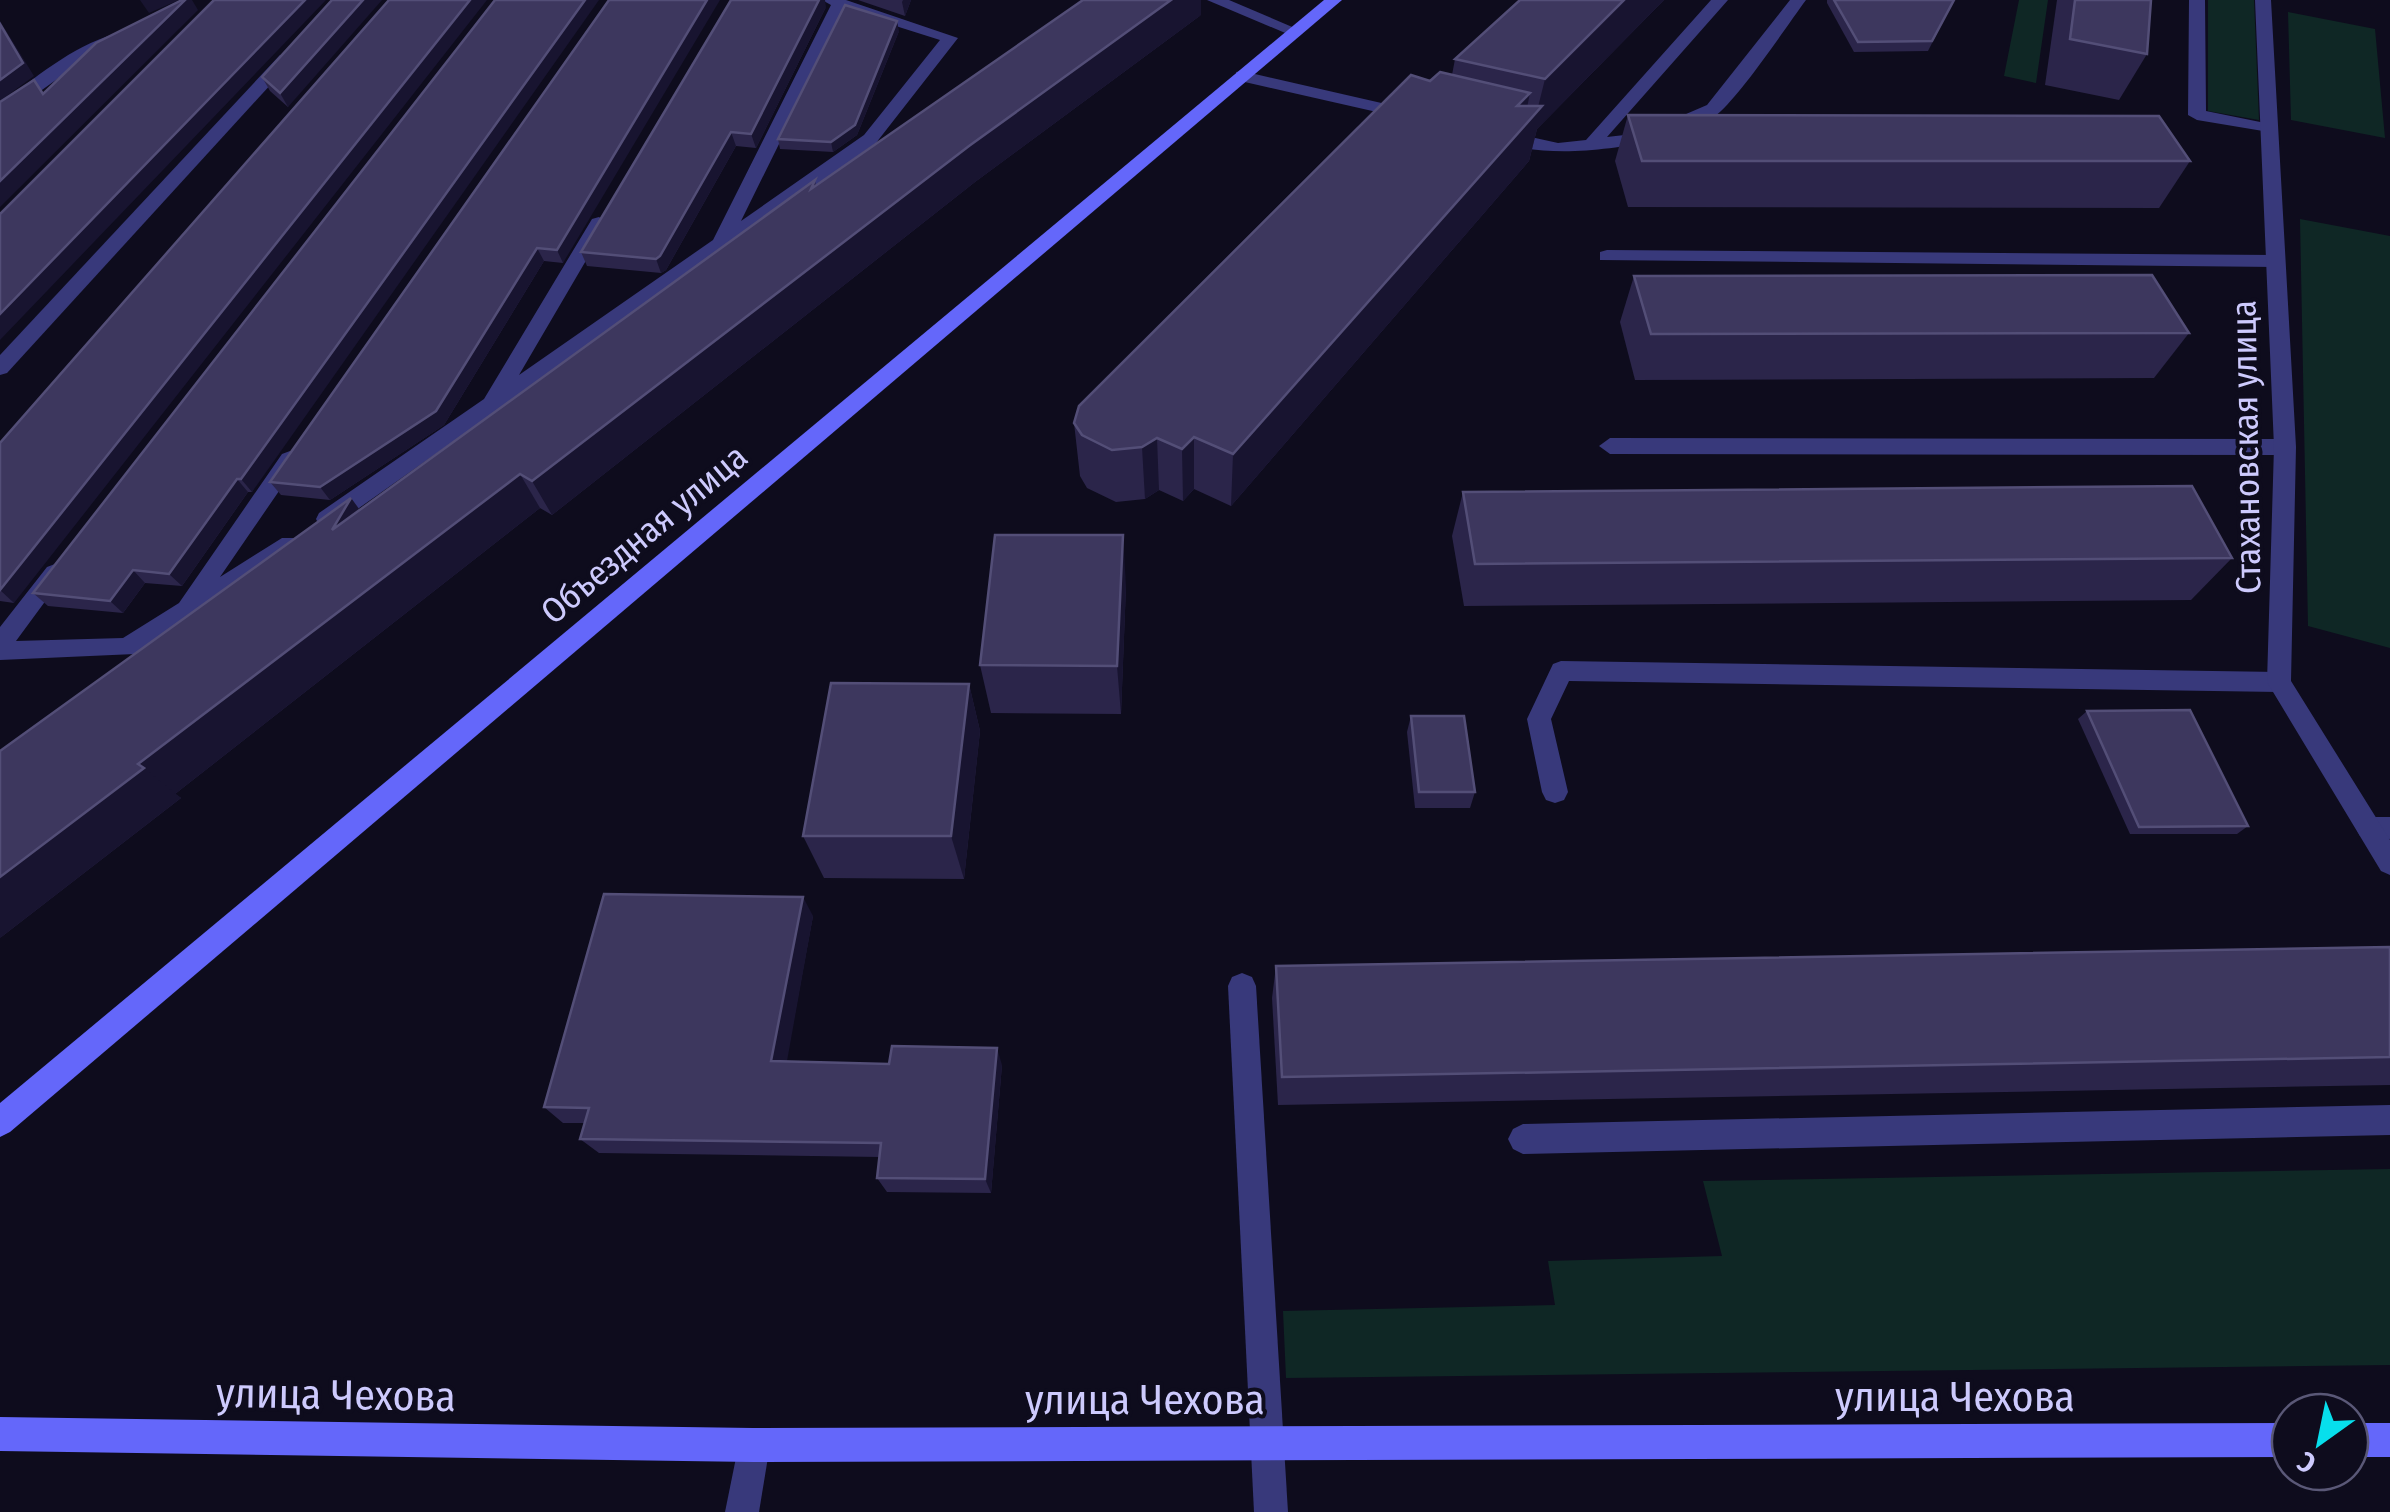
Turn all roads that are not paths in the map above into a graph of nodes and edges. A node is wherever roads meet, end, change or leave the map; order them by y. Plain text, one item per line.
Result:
1 (1215, 0) edge
2 (1334, 0) edge
3 (1720, 0) edge
4 (1798, 0) edge
5 (2198, 0) edge
6 (2262, 0) edge
7 (835, 1) edge
8 (136, 29) edge
9 (1296, 32) junction
10 (301, 42) edge
11 (1242, 76) junction
12 (23, 94) junction
13 (0, 100) edge
14 (0, 115) edge
15 (1428, 119) edge
16 (2269, 129) junction
17 (1484, 132) edge
18 (1591, 144) junction
19 (610, 205) edge
20 (721, 244) junction
21 (1607, 256) dead end
22 (2276, 261) junction
23 (0, 368) edge
24 (488, 410) junction
25 (1610, 446) dead end
26 (2285, 447) junction
27 (297, 450) edge
28 (73, 550) edge
29 (184, 610) junction
30 (0, 648) edge
31 (2279, 682) junction
32 (1555, 792) dead end
33 (2379, 828) edge
34 (2390, 863) edge
35 (1242, 986) dead end
36 (2390, 1120) edge
37 (0, 1122) edge
38 (1523, 1139) dead end
39 (0, 1434) edge
40 (2270, 1440) edge
41 (1265, 1443) junction
42 (753, 1446) junction
43 (742, 1512) edge
44 (1271, 1512) edge

1 - 9 street
2 - 9 main road, Объездная улица
3 - 18 street
4 - 18 street
5 - 16 street
6 - 16 street, Стахановская улица
7 - 20 street
7 - 20 street
8 - 12 street
9 - 11 main road, Объездная улица
10 - 23 street
11 - 15 street
11 - 37 main road, Объездная улица
12 - 13 street
12 - 14 street
16 - 22 street, Стахановская улица
17 - 18 street
19 - 24 street
20 - 24 street
21 - 22 street
22 - 26 street, Стахановская улица
24 - 29 street
25 - 26 street
26 - 31 street, Стахановская улица
27 - 29 street
28 - 30 street
29 - 30 street
31 - 32 street
31 - 33 street
33 - 34 street
35 - 41 street
36 - 38 street
39 - 42 main road, улица Чехова
40 - 41 main road, улица Чехова
41 - 42 main road, улица Чехова
41 - 44 street
42 - 43 street

